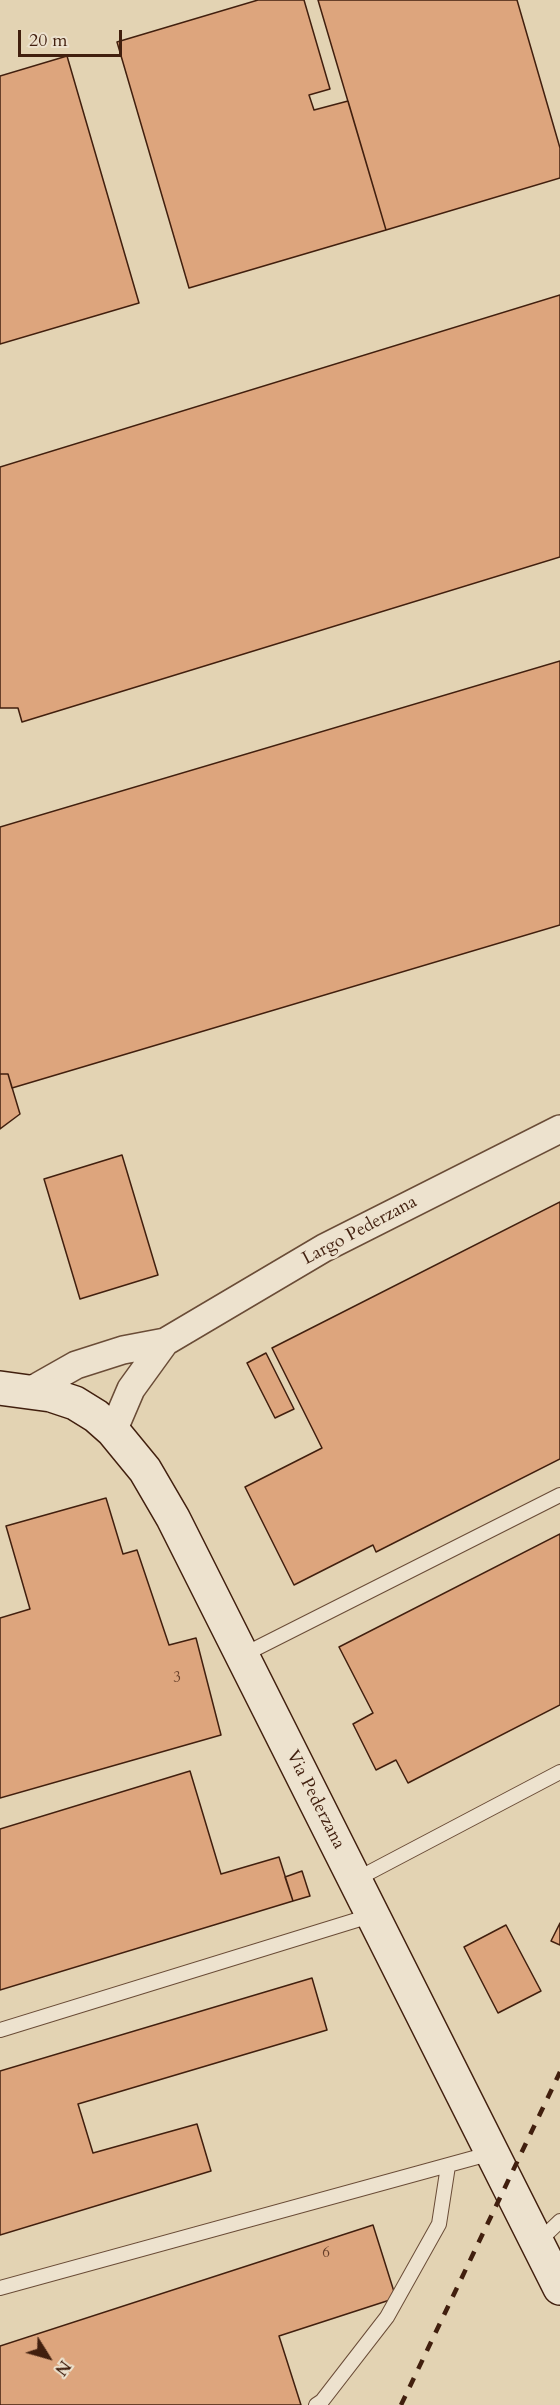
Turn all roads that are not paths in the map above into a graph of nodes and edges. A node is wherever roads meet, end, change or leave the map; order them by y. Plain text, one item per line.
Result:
1 (560, 1129) edge
2 (165, 1342) junction
3 (15, 1389) edge
4 (113, 1431) junction
5 (560, 1495) edge
6 (243, 1655) junction
7 (560, 1773) edge
8 (355, 1880) junction
9 (373, 1915) junction
10 (0, 2030) edge
11 (492, 2153) junction
12 (448, 2166) junction
13 (549, 2232) edge
14 (0, 2288) edge
15 (560, 2288) edge
16 (315, 2405) edge

1 - 2 street, Largo Pederzana
2 - 3 street, Largo Pederzana
2 - 4 street, Largo Pederzana
3 - 4 main road, Via Pederzana
4 - 6 main road, Via Pederzana
5 - 6 lane
6 - 8 main road, Via Pederzana
7 - 8 lane
8 - 9 main road, Via Pederzana
9 - 10 lane
9 - 11 main road, Via Pederzana
11 - 12 lane
11 - 13 main road, Via Pederzana
12 - 14 lane
12 - 16 lane
13 - 15 main road, Via Pederzana

